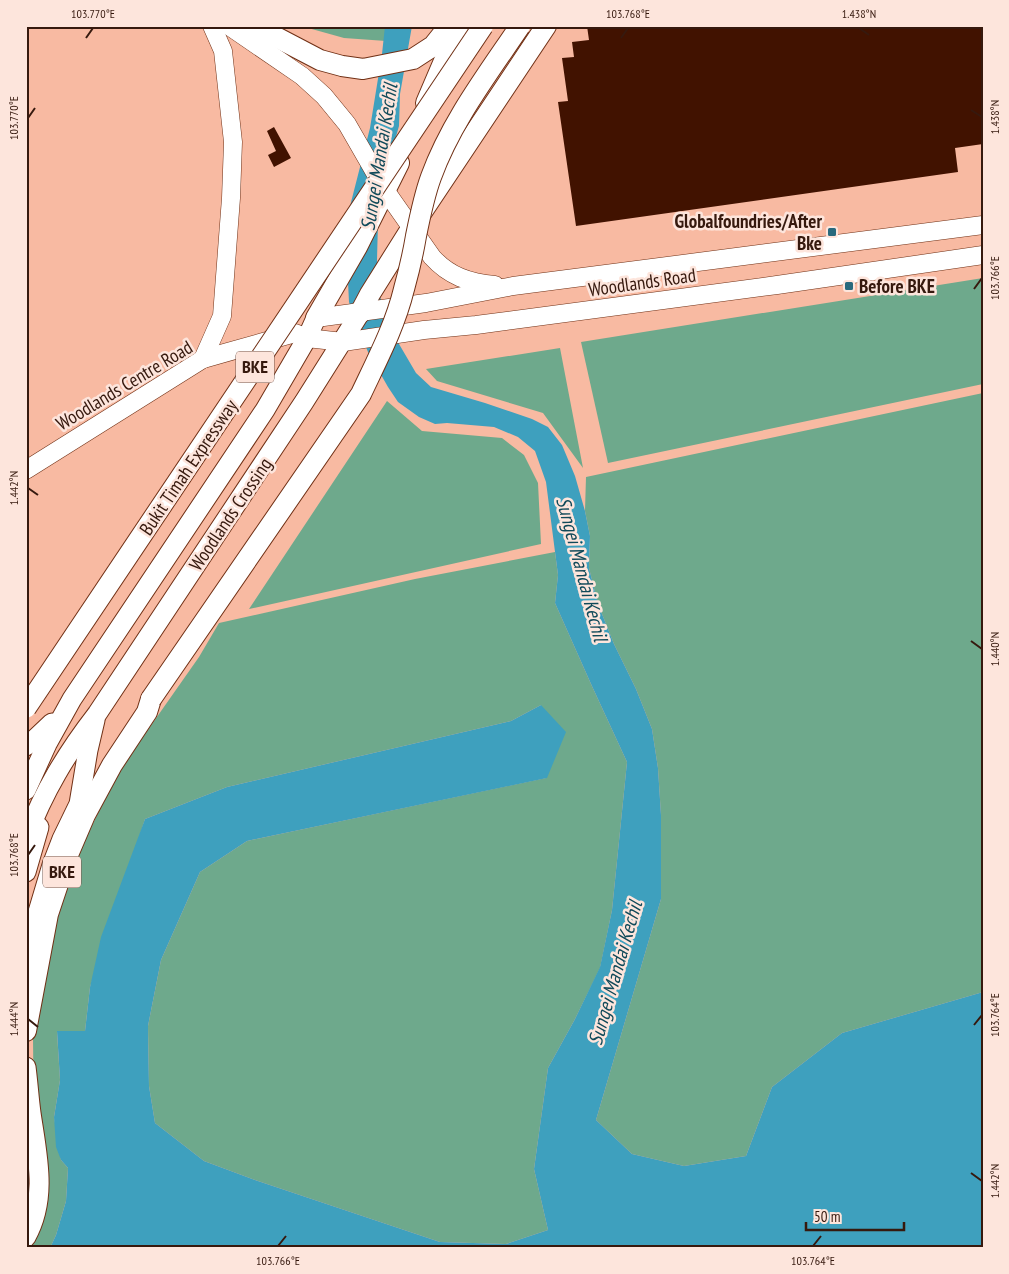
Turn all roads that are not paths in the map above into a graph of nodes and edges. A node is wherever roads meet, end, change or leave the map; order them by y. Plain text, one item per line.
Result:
1 (212, 26) edge
2 (229, 26) edge
3 (254, 26) edge
4 (449, 26) edge
5 (459, 26) edge
6 (483, 26) edge
7 (520, 26) edge
8 (546, 26) edge
9 (389, 184) junction
10 (983, 225) edge
11 (412, 227) junction
12 (983, 255) edge
13 (513, 286) junction
14 (360, 313) junction
15 (316, 318) junction
16 (307, 338) junction
17 (343, 342) junction
18 (203, 359) junction
19 (26, 470) edge
20 (72, 699) junction
21 (26, 708) edge
22 (97, 714) junction
23 (134, 725) junction
24 (47, 744) junction
25 (26, 746) edge
26 (64, 760) junction
27 (26, 768) edge
28 (26, 790) edge
29 (78, 804) junction
30 (27, 837) edge
31 (26, 872) edge
32 (26, 978) edge
33 (26, 1031) edge
34 (26, 1067) edge
35 (26, 1123) edge
36 (33, 1176) junction
37 (26, 1205) edge
38 (26, 1231) edge
39 (26, 1237) edge

1 - 18 main road
2 - 9 main road
3 - 4 highway
5 - 9 highway
6 - 21 highway, Bukit Timah Expressway / BKE, bridge
7 - 23 highway, BKE, bridge
8 - 11 highway
9 - 11 main road
9 - 15 highway
10 - 13 main road, Woodlands Road
11 - 13 main road
11 - 14 highway
12 - 17 main road, Woodlands Road
13 - 14 main road, Woodlands Road
14 - 15 main road, Woodlands Road
14 - 17 highway, Woodlands Crossing
15 - 16 highway, Woodlands Crossing
16 - 17 main road, Woodlands Road
16 - 18 main road, Woodlands Centre Road
16 - 20 highway, Woodlands Crossing
17 - 22 highway, Woodlands Crossing
18 - 19 main road, Woodlands Centre Road
20 - 24 highway, Woodlands Crossing
20 - 25 highway, Woodlands Crossing
22 - 26 highway, Woodlands Crossing
22 - 29 highway, Woodlands Crossing
23 - 29 highway, BKE
23 - 33 highway, BKE
24 - 27 highway, Woodlands Crossing
24 - 28 highway, Woodlands Crossing
26 - 30 highway
26 - 31 highway, Woodlands Crossing
29 - 32 highway, Woodlands Crossing
34 - 39 highway
35 - 36 highway
36 - 37 highway
36 - 38 highway

